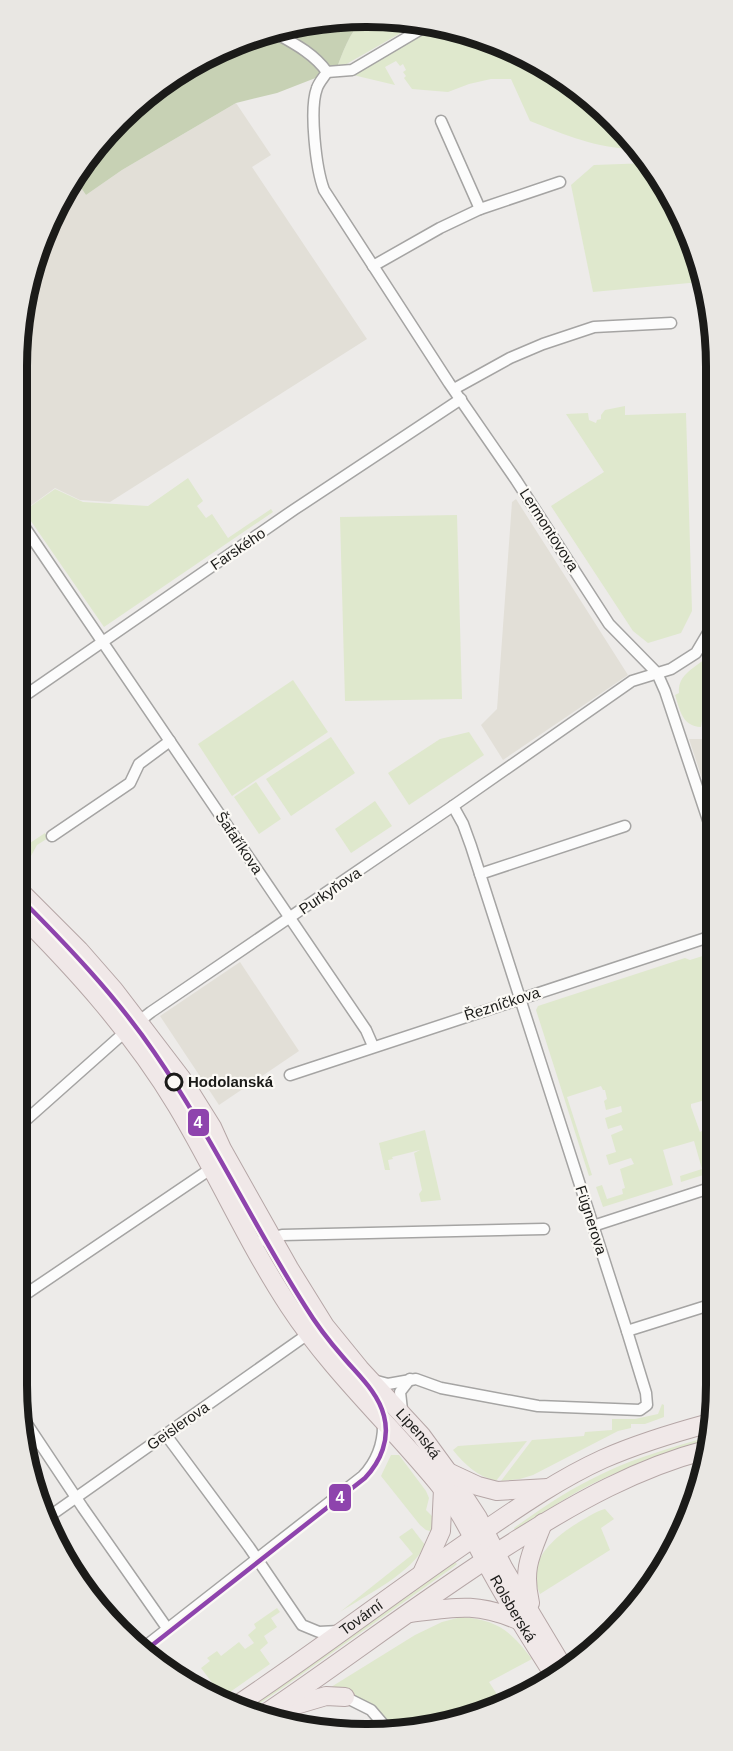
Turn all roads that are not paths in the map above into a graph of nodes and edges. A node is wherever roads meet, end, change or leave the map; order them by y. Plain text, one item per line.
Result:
1 (418, 31) edge
2 (285, 38) edge
3 (327, 72) junction
4 (441, 121) dead end
5 (560, 182) dead end
6 (480, 209) junction
7 (373, 266) junction
8 (671, 323) dead end
9 (454, 389) junction
10 (461, 399) junction
11 (27, 532) edge
12 (706, 635) edge
13 (102, 642) junction
14 (657, 673) junction
15 (27, 693) edge
16 (170, 741) junction
17 (453, 806) junction
18 (706, 814) edge
19 (625, 826) dead end
20 (52, 836) dead end
21 (480, 874) junction
22 (27, 899) edge
23 (290, 918) junction
24 (27, 922) edge
25 (706, 938) edge
26 (520, 998) junction
27 (132, 1026) junction
28 (373, 1046) junction
29 (290, 1075) dead end
30 (27, 1118) edge
31 (212, 1168) junction
32 (706, 1189) edge
33 (593, 1226) junction
34 (544, 1229) dead end
35 (272, 1237) junction
36 (253, 1245) junction
37 (27, 1293) edge
38 (706, 1306) edge
39 (627, 1331) junction
40 (308, 1334) junction
41 (369, 1379) junction
42 (410, 1379) junction
43 (405, 1417) junction
44 (382, 1420) junction
45 (703, 1425) edge
46 (30, 1428) edge
47 (166, 1435) junction
48 (699, 1452) edge
49 (446, 1481) junction
50 (549, 1488) junction
51 (77, 1497) junction
52 (53, 1514) edge
53 (543, 1523) junction
54 (478, 1529) junction
55 (490, 1556) junction
56 (257, 1559) junction
57 (422, 1573) junction
58 (406, 1614) junction
59 (527, 1620) junction
60 (167, 1628) junction
61 (341, 1631) junction
62 (148, 1644) edge
63 (560, 1663) edge
64 (551, 1669) edge
65 (345, 1697) joint
66 (243, 1701) edge
67 (270, 1709) edge
68 (274, 1711) edge
69 (382, 1723) edge

1 - 3 street
2 - 3 street
3 - 7 street, Lermontovova
4 - 6 street
5 - 6 street
6 - 7 street
7 - 9 street, Lermontovova
8 - 9 street
9 - 10 street, Lermontovova
10 - 13 street, Farského
10 - 14 street, Lermontovova
11 - 13 street, Šafaříkova
12 - 14 street
13 - 15 street, Farského
13 - 16 street, Šafaříkova
14 - 17 street, Purkyňova
14 - 18 street
16 - 20 street
16 - 23 street, Šafaříkova
17 - 21 street, Fügnerova
17 - 23 street, Purkyňova
19 - 21 street
21 - 26 street, Fügnerova
22 - 27 main road
23 - 27 street, Purkyňova
23 - 28 street, Šafaříkova
24 - 27 main road
25 - 26 street, Řezníčkova
26 - 28 street, Řezníčkova
26 - 33 street, Fügnerova
27 - 30 street, Purkyňova
27 - 31 main road
27 - 35 main road, Lipenská
28 - 29 street, Řezníčkova
31 - 36 main road
31 - 37 street
32 - 33 street
33 - 39 street, Fügnerova
34 - 35 street
35 - 36 street
35 - 41 main road, Lipenská
36 - 40 main road
38 - 39 street
39 - 42 street, Fügnerova
40 - 44 main road
40 - 47 street, Geislerova
41 - 42 street, Fügnerova
41 - 43 main road, Lipenská
42 - 43 street
43 - 49 main road, Lipenská
44 - 49 main road
44 - 56 street
45 - 50 main road
46 - 51 street
47 - 51 street, Geislerova
47 - 56 street
48 - 53 main road
49 - 50 main road
49 - 54 main road
49 - 57 main road
50 - 54 main road
51 - 52 street, Geislerova
51 - 60 street
53 - 55 main road
53 - 59 main road
54 - 55 main road
54 - 57 main road, Tovární
55 - 58 main road, Tovární
55 - 59 main road
56 - 60 street
56 - 61 street
57 - 61 main road, Tovární
58 - 59 main road
58 - 67 main road, Tovární
59 - 63 main road
59 - 64 main road, Rolsberská
60 - 62 street
61 - 66 main road, Tovární
65 - 68 main road
65 - 69 street

